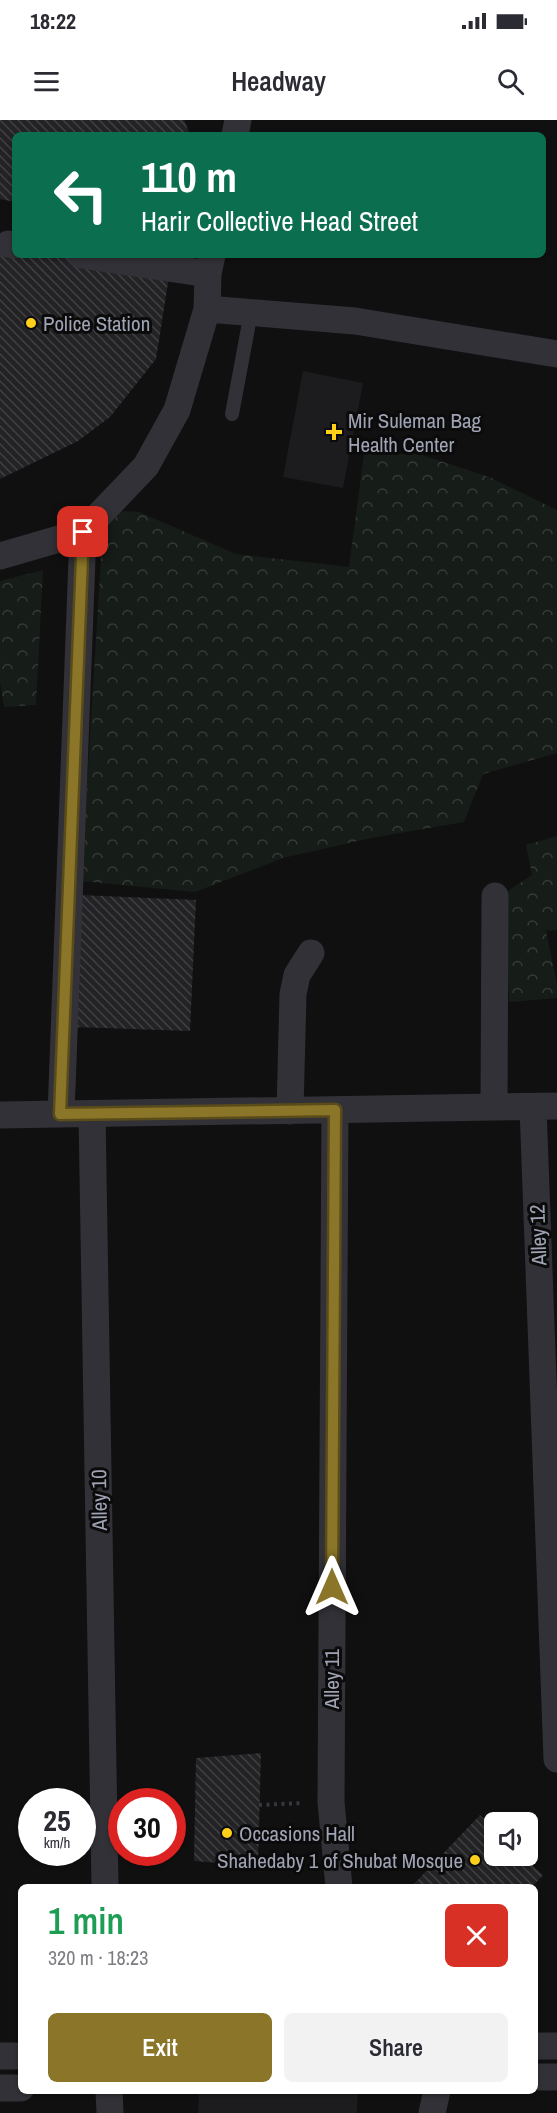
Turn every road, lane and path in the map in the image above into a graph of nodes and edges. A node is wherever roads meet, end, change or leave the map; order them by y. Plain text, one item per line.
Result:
1 (124, 258) edge
2 (210, 264) edge
3 (207, 309) junction
4 (251, 312) junction
5 (557, 354) edge
6 (232, 414) dead end
7 (83, 532) junction
8 (0, 556) edge
9 (495, 896) dead end
10 (311, 953) dead end
11 (545, 1106) edge
12 (494, 1107) junction
13 (335, 1110) junction
14 (290, 1111) junction
15 (60, 1114) junction
16 (92, 1114) junction
17 (0, 1115) edge
18 (557, 1759) edge
19 (331, 1802) junction
20 (259, 1805) dead end
21 (105, 1884) edge
22 (339, 1884) edge
23 (538, 2046) edge
24 (557, 2046) edge
25 (0, 2056) edge
26 (18, 2056) edge
27 (538, 2077) edge
28 (557, 2077) edge
29 (0, 2088) edge
30 (18, 2088) edge
31 (109, 2094) edge
32 (436, 2094) edge
33 (110, 2113) edge
34 (432, 2113) edge

1 - 2 street
2 - 3 street
3 - 4 street
3 - 7 street
4 - 5 street
4 - 6 lane
7 - 8 street
7 - 15 street
9 - 12 street
10 - 14 street
11 - 12 street
11 - 18 street, Alley 12
12 - 13 street
13 - 14 street
13 - 19 street, Alley 11
14 - 16 street
15 - 16 street
15 - 17 street
16 - 21 street, Alley 10
19 - 20 path
19 - 22 street, Alley 11
23 - 24 street
25 - 26 street
27 - 28 street
29 - 30 street
31 - 33 street
32 - 34 street

